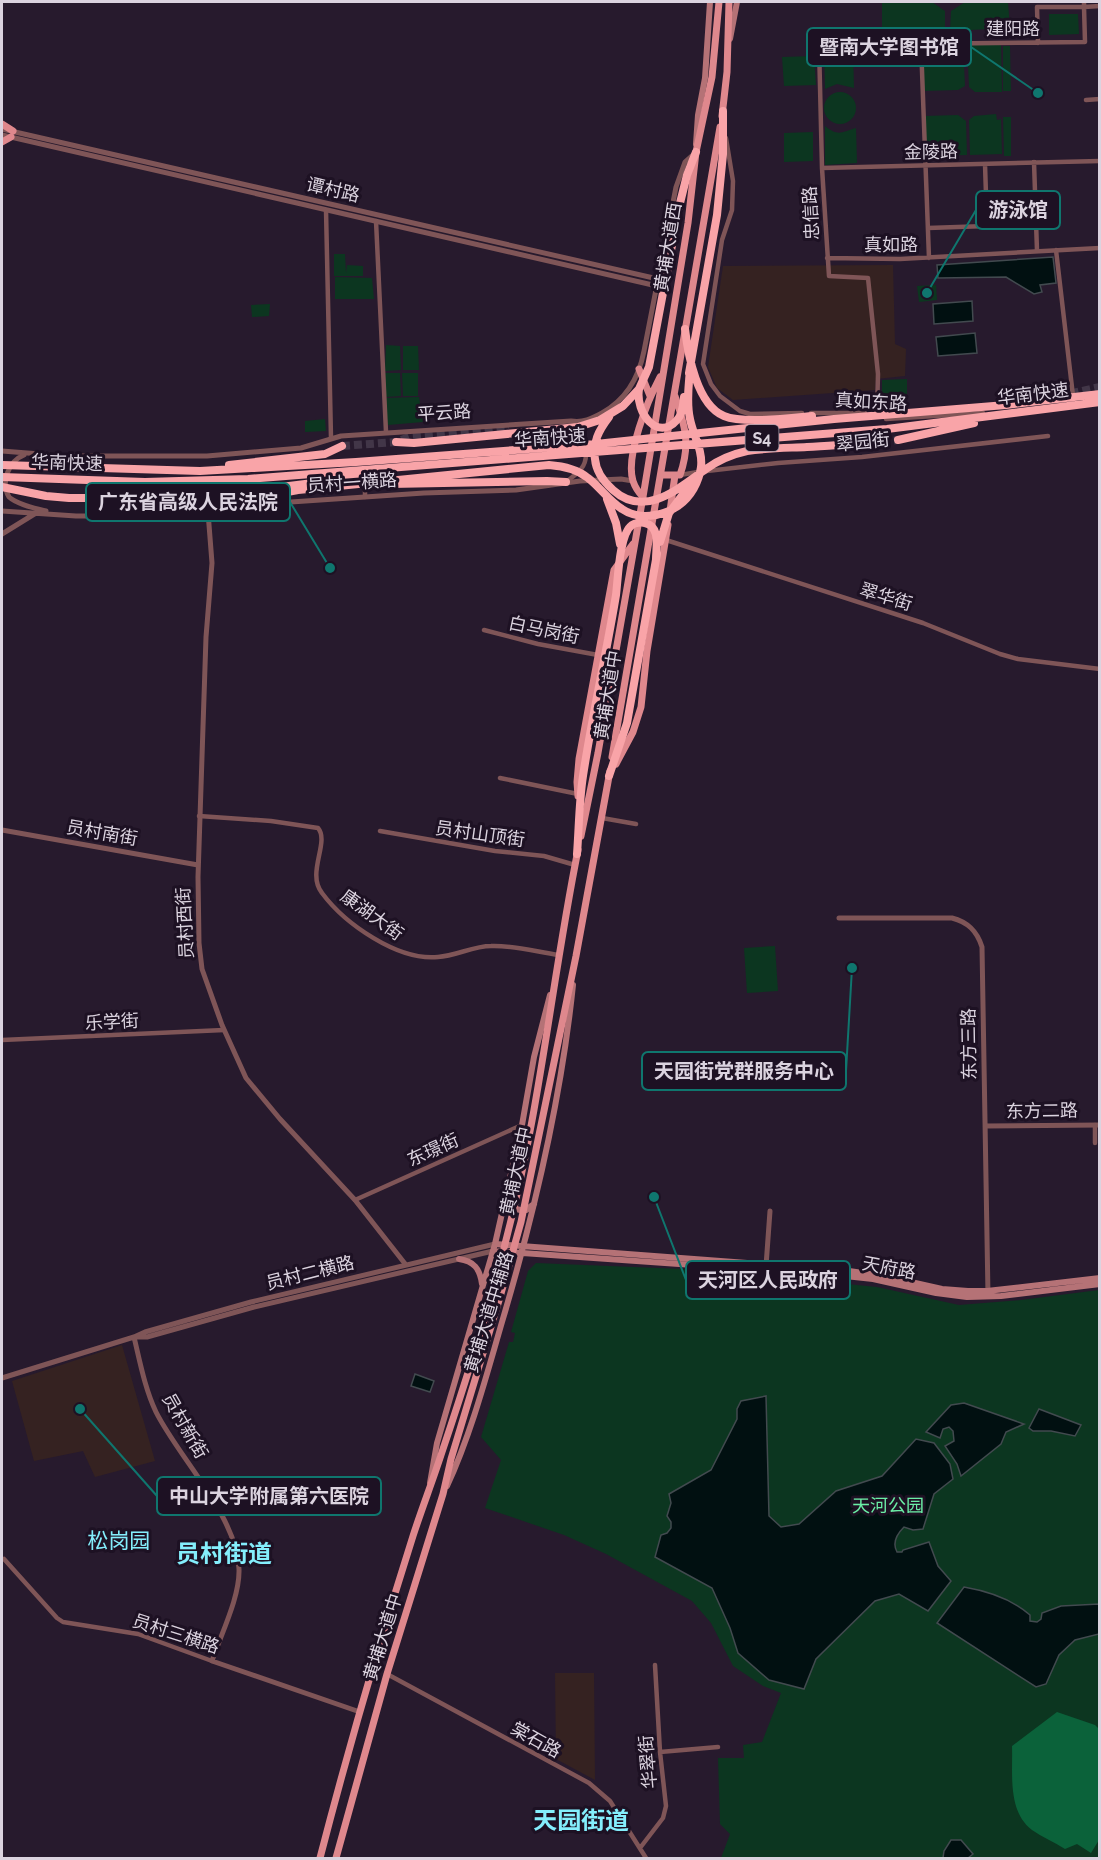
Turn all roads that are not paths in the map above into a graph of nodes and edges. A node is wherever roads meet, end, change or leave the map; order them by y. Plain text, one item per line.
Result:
1 (710, 2) edge
2 (719, 2) edge
3 (729, 2) edge
4 (737, 2) edge
5 (1084, 4) edge
6 (1100, 6) edge
7 (1038, 43) junction
8 (921, 44) junction
9 (728, 51) junction
10 (1100, 99) edge
11 (1086, 100) dead end
12 (723, 111) junction
13 (2, 127) edge
14 (724, 129) junction
15 (12, 134) junction
16 (2, 135) edge
17 (2, 142) edge
18 (696, 152) junction
19 (1100, 161) edge
20 (1034, 162) junction
21 (986, 164) junction
22 (926, 165) junction
23 (822, 168) junction
24 (720, 194) junction
25 (733, 198) junction
26 (326, 210) junction
27 (376, 221) junction
28 (928, 228) junction
29 (1100, 248) edge
30 (1056, 250) junction
31 (1037, 251) junction
32 (827, 258) junction
33 (929, 258) junction
34 (657, 283) junction
35 (685, 329) junction
36 (690, 368) junction
37 (639, 369) junction
38 (664, 369) junction
39 (639, 389) junction
40 (674, 394) junction
41 (1100, 394) edge
42 (650, 396) junction
43 (1100, 402) edge
44 (1076, 405) junction
45 (613, 412) junction
46 (877, 412) junction
47 (912, 412) junction
48 (570, 421) junction
49 (386, 432) junction
50 (1048, 436) dead end
51 (331, 438) junction
52 (898, 440) tunnel mouth
53 (396, 442) dead end
54 (870, 443) tunnel mouth
55 (342, 446) tunnel mouth
56 (2, 451) edge
57 (26, 454) junction
58 (422, 461) junction
59 (2, 465) edge
60 (145, 470) junction
61 (578, 472) junction
62 (661, 475) junction
63 (678, 475) junction
64 (2, 477) edge
65 (694, 479) junction
66 (633, 481) junction
67 (566, 482) junction
68 (365, 483) junction
69 (2, 487) edge
70 (602, 491) junction
71 (185, 494) dead end
72 (199, 494) dead end
73 (365, 497) junction
74 (643, 497) junction
75 (2, 511) edge
76 (208, 512) junction
77 (37, 513) junction
78 (57, 514) junction
79 (134, 517) junction
80 (2, 534) edge
81 (666, 540) junction
82 (635, 542) junction
83 (656, 559) junction
84 (616, 593) junction
85 (484, 630) dead end
86 (598, 655) junction
87 (1100, 669) edge
88 (609, 776) junction
89 (500, 778) dead end
90 (578, 794) junction
91 (580, 809) junction
92 (199, 816) junction
93 (602, 818) junction
94 (636, 824) dead end
95 (2, 830) edge
96 (380, 831) dead end
97 (577, 854) junction
98 (198, 865) junction
99 (575, 865) junction
100 (839, 918) dead end
101 (559, 955) junction
102 (576, 956) junction
103 (555, 977) junction
104 (224, 1030) junction
105 (2, 1040) edge
106 (522, 1125) junction
107 (1097, 1125) edge
108 (985, 1126) junction
109 (1095, 1143) dead end
110 (507, 1195) junction
111 (355, 1200) junction
112 (536, 1202) junction
113 (770, 1211) dead end
114 (525, 1245) junction
115 (494, 1248) junction
116 (523, 1253) junction
117 (459, 1259) junction
118 (406, 1265) junction
119 (766, 1267) junction
120 (1100, 1278) edge
121 (1100, 1284) edge
122 (482, 1288) junction
123 (988, 1294) junction
124 (477, 1304) junction
125 (505, 1313) junction
126 (134, 1337) junction
127 (2, 1378) edge
128 (429, 1489) junction
129 (443, 1494) junction
130 (4, 1559) dead end
131 (212, 1661) junction
132 (655, 1665) dead end
133 (387, 1674) junction
134 (360, 1712) junction
135 (718, 1747) dead end
136 (660, 1752) junction
137 (640, 1848) junction
138 (320, 1858) edge
139 (336, 1858) edge
140 (646, 1858) edge

1 - 18 main road
2 - 18 main road, 黄埔大道西
3 - 9 main road, 黄埔大道西
4 - 9 main road
5 - 6 street
5 - 7 street
5 - 7 street, 建阳路
7 - 8 street, 建阳路
8 - 22 street
8 - 23 street, 建阳路
9 - 12 main road, 黄埔大道西
10 - 11 street
12 - 14 highway
12 - 35 main road, 黄埔大道西
13 - 15 main road
14 - 24 highway
14 - 25 street
15 - 16 street, 谭村路
15 - 17 main road
15 - 26 street, 谭村路
15 - 34 street, 谭村路
18 - 34 street, 平云路
18 - 38 main road, 黄埔大道西
18 - 39 highway
19 - 20 street, 金陵路
20 - 21 street, 金陵路
20 - 31 street
21 - 22 street, 金陵路
21 - 28 street
22 - 23 street, 金陵路
22 - 28 street
23 - 32 street, 忠信路
24 - 25 street
24 - 36 highway
25 - 46 street, 真如东路
26 - 27 street, 谭村路
26 - 51 street
27 - 34 street, 谭村路
27 - 49 street
28 - 33 street
29 - 30 street, 真如路
30 - 31 street, 真如路
30 - 44 street
31 - 33 street, 真如路
32 - 33 street, 真如路
32 - 46 street
34 - 37 street, 平云路
35 - 40 main road, 黄埔大道西
35 - 47 highway
36 - 39 highway
36 - 70 highway
37 - 42 main road
37 - 48 street, 平云路
38 - 42 main road
38 - 74 main road, 黄埔大道西
39 - 45 highway
40 - 62 main road, 黄埔大道西
40 - 63 main road
41 - 47 highway, 华南快速 / S4
42 - 66 main road
43 - 44 highway, 华南快速 / S4
44 - 46 street, 真如东路
44 - 52 highway
44 - 58 highway, 华南快速 / S4
45 - 53 highway
45 - 65 highway
47 - 58 highway, 华南快速 / S4
48 - 49 street, 平云路
48 - 61 street
49 - 51 street, 平云路
50 - 63 street, 翠园街
51 - 57 street, 平云路
54 - 65 highway
55 - 60 highway
56 - 57 street, 平云路
57 - 78 street
58 - 60 highway, 华南快速 / S4
58 - 64 highway, 华南快速 / S4
58 - 72 highway
59 - 60 highway, 华南快速 / S4
61 - 67 street
61 - 68 highway
61 - 70 highway
62 - 63 main road
62 - 88 main road, 黄埔大道中
63 - 81 main road
65 - 83 highway
66 - 67 street, 员村一横路
66 - 74 main road
67 - 68 highway
67 - 73 street, 员村一横路
68 - 69 highway
68 - 73 street
70 - 84 highway
71 - 79 highway
73 - 76 street, 员村一横路
74 - 82 main road, 黄埔大道中
75 - 77 street, 员村一横路
76 - 79 street, 员村一横路
76 - 92 street, 员村西街
77 - 78 street, 员村一横路
77 - 80 street
78 - 79 street, 员村一横路
81 - 87 street, 翠华街
81 - 88 main road
82 - 86 main road
82 - 97 main road, 黄埔大道中
83 - 84 highway
83 - 88 highway
84 - 91 highway
85 - 86 street, 白马岗街
86 - 90 main road
88 - 93 main road, 黄埔大道中
89 - 90 street
90 - 91 main road
91 - 97 highway
92 - 98 street, 员村西街
92 - 101 street, 康湖大街
93 - 94 street
93 - 102 main road, 黄埔大道中
95 - 98 street, 员村南街
96 - 99 street, 员村山顶街
97 - 99 main road, 黄埔大道中
98 - 104 street, 员村西街
99 - 101 main road, 黄埔大道中
100 - 108 street, 东方三路
101 - 103 main road, 黄埔大道中
102 - 112 main road, 黄埔大道中辅路
102 - 129 main road, 黄埔大道中
103 - 106 main road, 黄埔大道中辅路
103 - 128 main road, 黄埔大道中
104 - 105 street, 乐学街
104 - 111 street, 员村西街
106 - 110 main road, 黄埔大道中辅路
106 - 111 street, 东璟街
107 - 108 street, 东方二路
107 - 109 street
108 - 123 street, 东方三路
110 - 112 main road
110 - 115 main road, 黄埔大道中辅路
111 - 118 street, 员村西街
112 - 114 main road, 黄埔大道中辅路
113 - 119 street
114 - 115 main road, 天府路
114 - 116 main road, 黄埔大道中辅路
114 - 119 main road, 天府路
115 - 116 main road, 天府路
115 - 117 street, 员村二横路
115 - 118 street, 员村二横路
115 - 122 main road, 黄埔大道中辅路
116 - 119 main road, 天府路
116 - 125 main road, 黄埔大道中辅路
117 - 122 main road
117 - 126 street, 员村二横路
118 - 126 street, 员村二横路
119 - 123 main road, 天府路
120 - 123 main road, 天府路
121 - 123 main road, 天府路
122 - 124 main road, 黄埔大道中辅路
124 - 125 main road
124 - 128 main road, 黄埔大道中辅路
125 - 129 main road, 黄埔大道中辅路
126 - 127 street, 员村二横路
126 - 131 street, 员村新街
128 - 134 main road, 黄埔大道中
129 - 133 main road, 黄埔大道中
130 - 131 street, 员村三横路
131 - 134 street, 员村三横路
132 - 136 street, 华翠街
133 - 137 street, 棠石路
133 - 139 main road, 黄埔大道中
134 - 138 main road, 黄埔大道中
135 - 136 street
136 - 137 street, 华翠街
137 - 140 street, 棠石路

